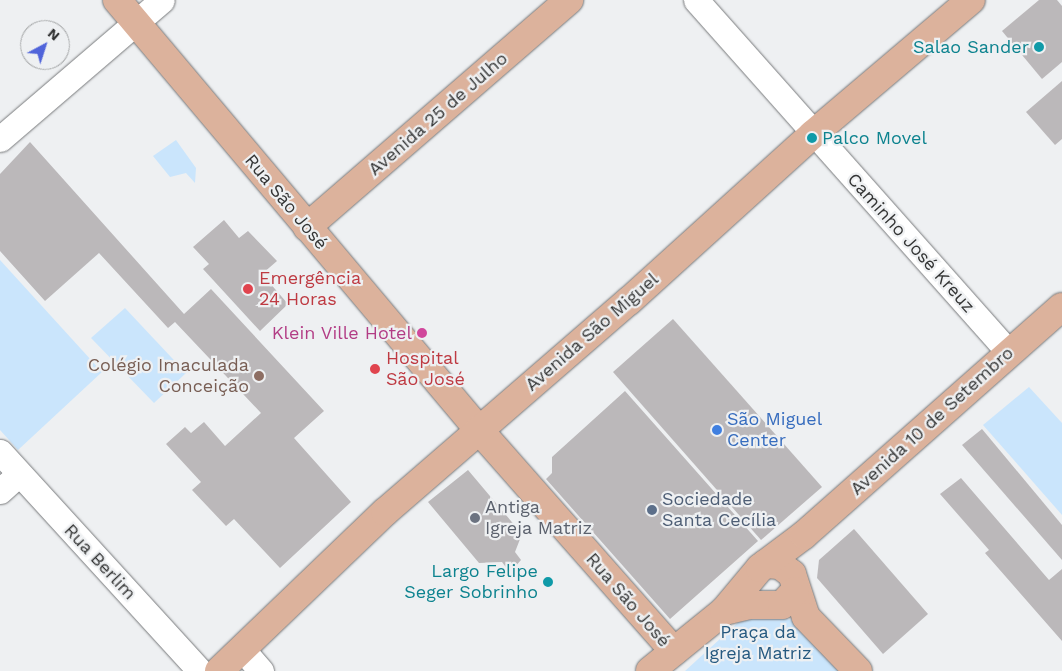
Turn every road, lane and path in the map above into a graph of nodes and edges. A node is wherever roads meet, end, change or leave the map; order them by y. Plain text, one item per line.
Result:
1 (116, 0) edge
2 (162, 0) edge
3 (569, 0) edge
4 (696, 0) edge
5 (971, 0) edge
6 (135, 23) junction
7 (813, 134) junction
8 (0, 139) edge
9 (307, 227) junction
10 (1062, 308) edge
11 (1009, 352) junction
12 (479, 430) junction
13 (0, 452) edge
14 (19, 474) junction
15 (0, 491) edge
16 (804, 535) junction
17 (760, 568) junction
18 (785, 595) junction
19 (724, 611) junction
20 (242, 649) junction
21 (674, 651) junction
22 (200, 671) edge
23 (219, 671) edge
24 (261, 671) edge
25 (650, 671) edge
26 (858, 671) edge

1 - 6 main road, Rua São José
2 - 6 street
3 - 9 main road, Avenida 25 de Julho
4 - 7 street, Caminho José Kreuz
5 - 7 main road, Avenida São Miguel
6 - 8 street
6 - 9 main road, Rua São José
7 - 11 street, Caminho José Kreuz
7 - 12 main road, Avenida São Miguel
9 - 12 main road, Rua São José
10 - 11 main road, Avenida 10 de Setembro
11 - 16 main road, Avenida 10 de Setembro
12 - 20 main road, Avenida São Miguel
12 - 21 main road, Rua São José
13 - 14 street, Rua Berlim
14 - 15 street
14 - 22 street, Rua Berlim
16 - 17 main road, Avenida 10 de Setembro
16 - 18 main road, Avenida 10 de Setembro
17 - 18 main road
17 - 18 main road
17 - 19 main road, Avenida 10 de Setembro
18 - 19 main road, Avenida 10 de Setembro
18 - 26 main road
19 - 21 main road, Avenida 10 de Setembro
20 - 23 main road, Avenida São Miguel
20 - 24 street
21 - 25 main road, Avenida 10 de Setembro

